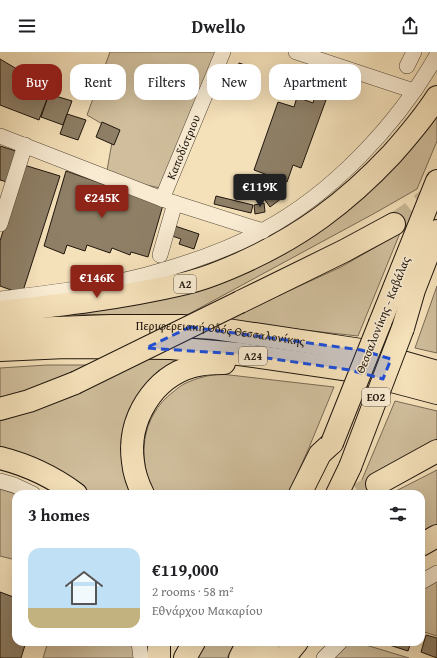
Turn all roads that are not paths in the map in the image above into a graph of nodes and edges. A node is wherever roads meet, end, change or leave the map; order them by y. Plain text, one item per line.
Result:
1 (223, 52) edge
2 (296, 52) edge
3 (414, 52) edge
4 (437, 55) edge
5 (407, 66) dead end
6 (414, 91) junction
7 (437, 97) edge
8 (0, 136) edge
9 (25, 145) junction
10 (437, 181) edge
11 (168, 201) junction
12 (0, 224) edge
13 (394, 224) tunnel mouth
14 (263, 230) junction
15 (437, 231) edge
16 (160, 255) dead end
17 (437, 261) edge
18 (0, 299) edge
19 (0, 312) edge
20 (403, 328) junction
21 (0, 330) edge
22 (0, 350) edge
23 (361, 350) junction
24 (437, 360) edge
25 (437, 372) edge
26 (437, 393) edge
27 (437, 401) edge
28 (0, 409) edge
29 (437, 451) edge
30 (327, 452) junction
31 (0, 458) edge
32 (0, 481) edge
33 (377, 484) tunnel mouth
34 (25, 490) edge
35 (70, 490) edge
36 (141, 490) edge
37 (303, 490) edge
38 (315, 490) edge
39 (339, 490) edge
40 (437, 536) edge
41 (425, 543) edge
42 (437, 574) edge
43 (425, 580) edge
44 (140, 646) edge
45 (159, 646) edge
46 (192, 646) edge
47 (246, 646) edge
48 (267, 646) edge
49 (294, 646) edge
50 (336, 646) edge
51 (141, 658) edge
52 (159, 658) edge
53 (185, 658) edge
54 (240, 658) edge
55 (261, 658) edge
56 (284, 658) edge
57 (324, 658) edge

1 - 11 street, Καποδίστριου
2 - 6 street
3 - 5 street
4 - 6 street
6 - 14 street
7 - 19 highway, Α2
8 - 9 street
9 - 11 street
9 - 12 street
10 - 30 highway, Θεσσαλονίκης - Καβάλας / ΕΟ2, bridge
11 - 14 street
11 - 16 street, Καποδίστριου
13 - 28 highway, bridge
14 - 18 street
15 - 20 highway, Θεσσαλονίκης - Καβάλας / ΕΟ2
17 - 20 highway
20 - 39 highway, Θεσσαλονίκης - Καβάλας / ΕΟ2, bridge
21 - 23 highway, Περιφερειακή Οδός Θεσσαλονίκης
22 - 26 highway, Περιφερειακή Οδός Θεσσαλονίκης / Α24
23 - 24 highway
23 - 25 highway, Περιφερειακή Οδός Θεσσαλονίκης
27 - 36 highway
29 - 33 highway
30 - 37 highway
30 - 38 highway, Θεσσαλονίκης - Καβάλας / ΕΟ2
31 - 35 highway
32 - 34 street
40 - 41 highway
42 - 43 street
44 - 51 street
45 - 52 highway
46 - 53 highway
47 - 54 highway
48 - 55 highway
49 - 56 highway
50 - 57 street

